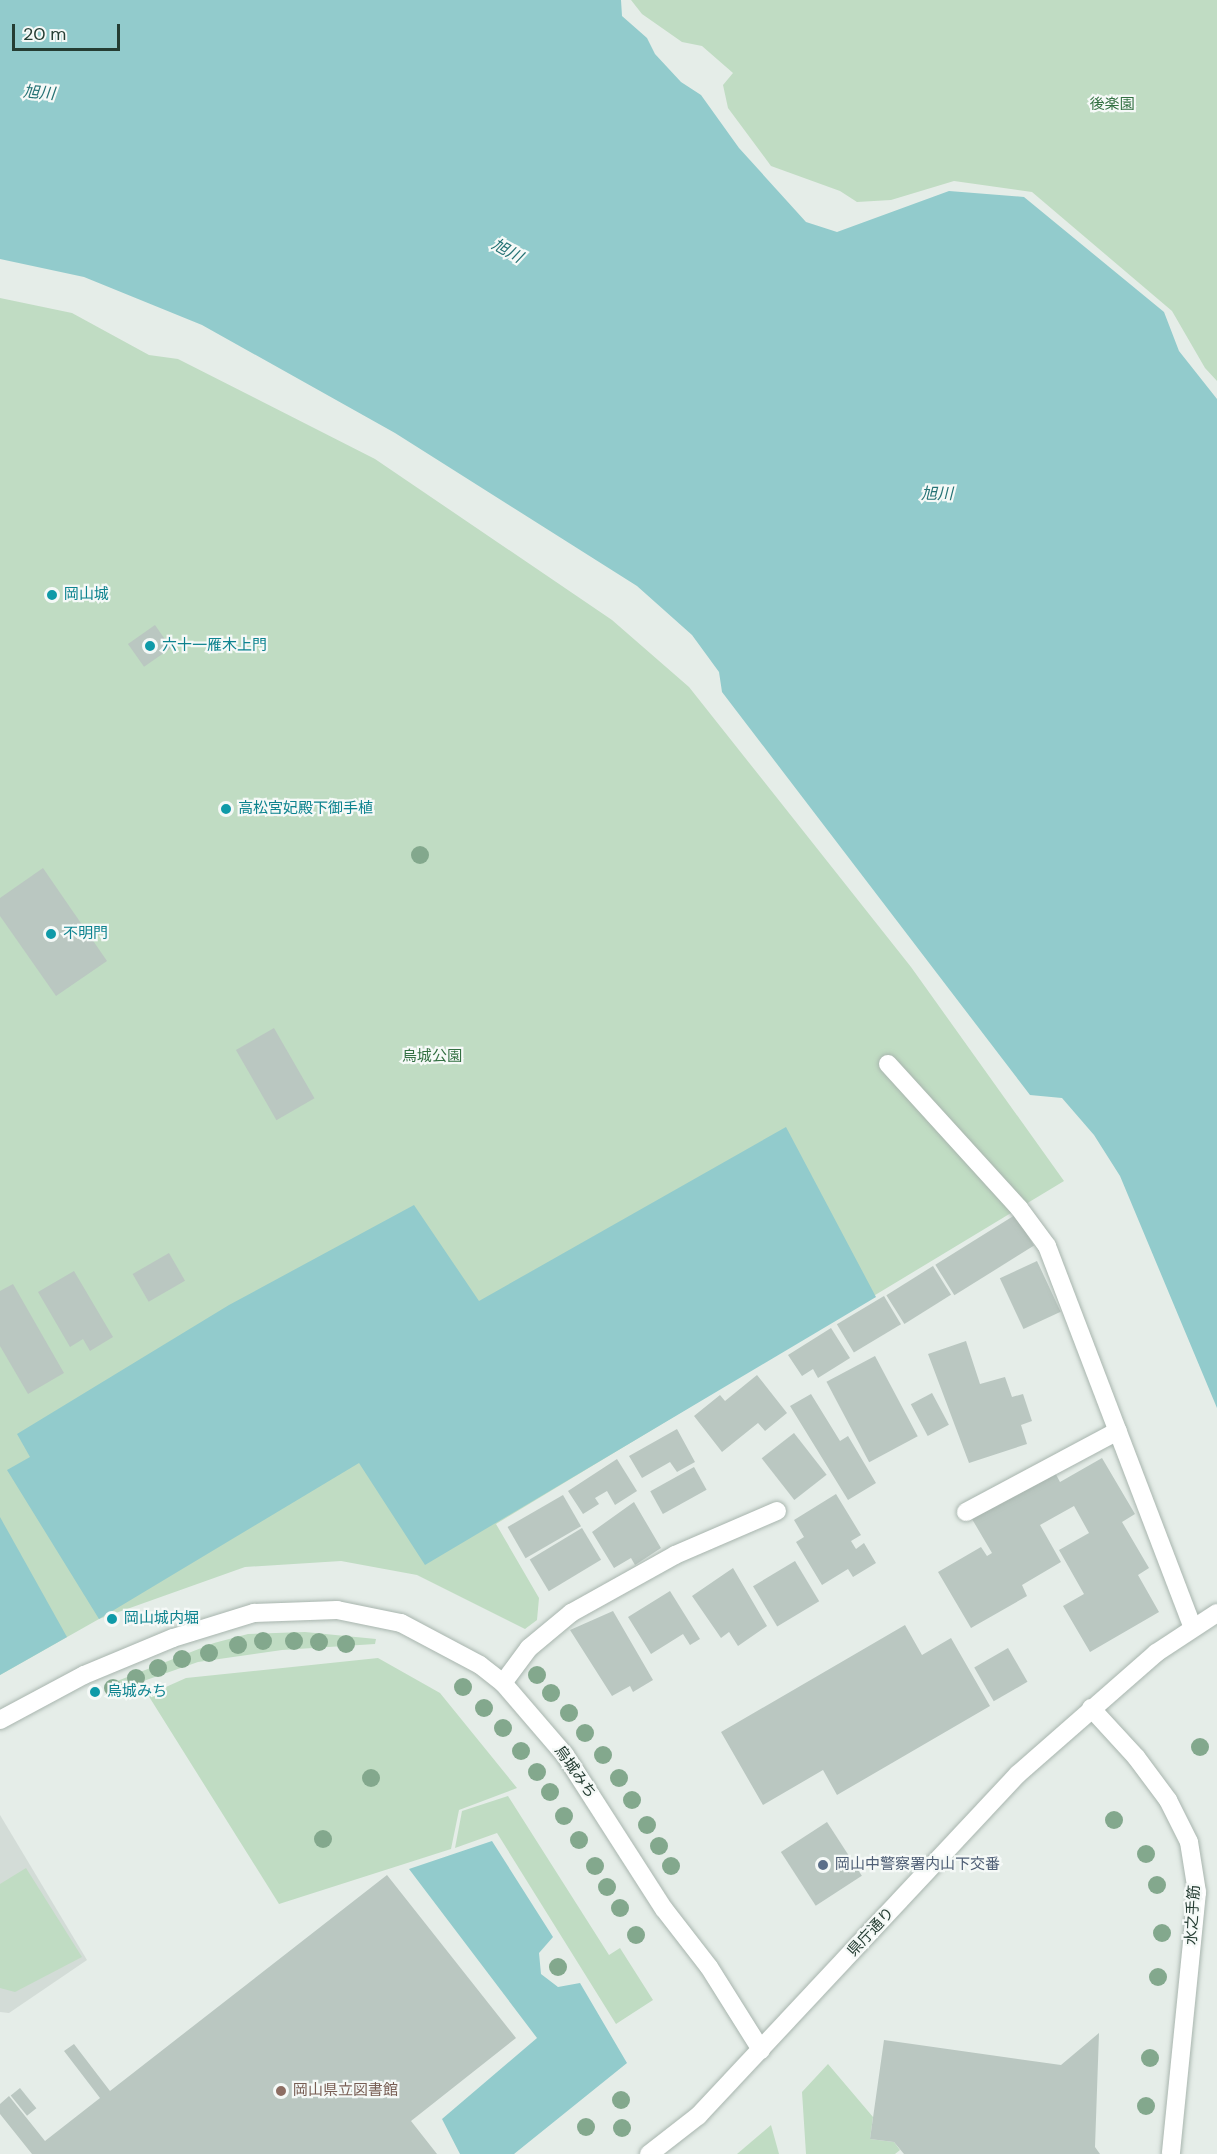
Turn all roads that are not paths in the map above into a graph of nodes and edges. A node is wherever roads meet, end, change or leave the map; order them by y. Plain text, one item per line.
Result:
1 (888, 1064) dead end
2 (1118, 1431) junction
3 (777, 1511) dead end
4 (966, 1512) dead end
5 (1206, 1619) edge
6 (503, 1683) junction
7 (1090, 1708) junction
8 (0, 1720) edge
9 (761, 2050) junction
10 (649, 2154) edge
11 (1171, 2154) edge

1 - 2 street
2 - 4 street
2 - 5 street
3 - 6 street
5 - 7 street, 県庁通り
6 - 8 street, 烏城みち
6 - 9 street, 烏城みち
7 - 9 street, 県庁通り
7 - 11 street, 水之手筋
9 - 10 street, 県庁通り

